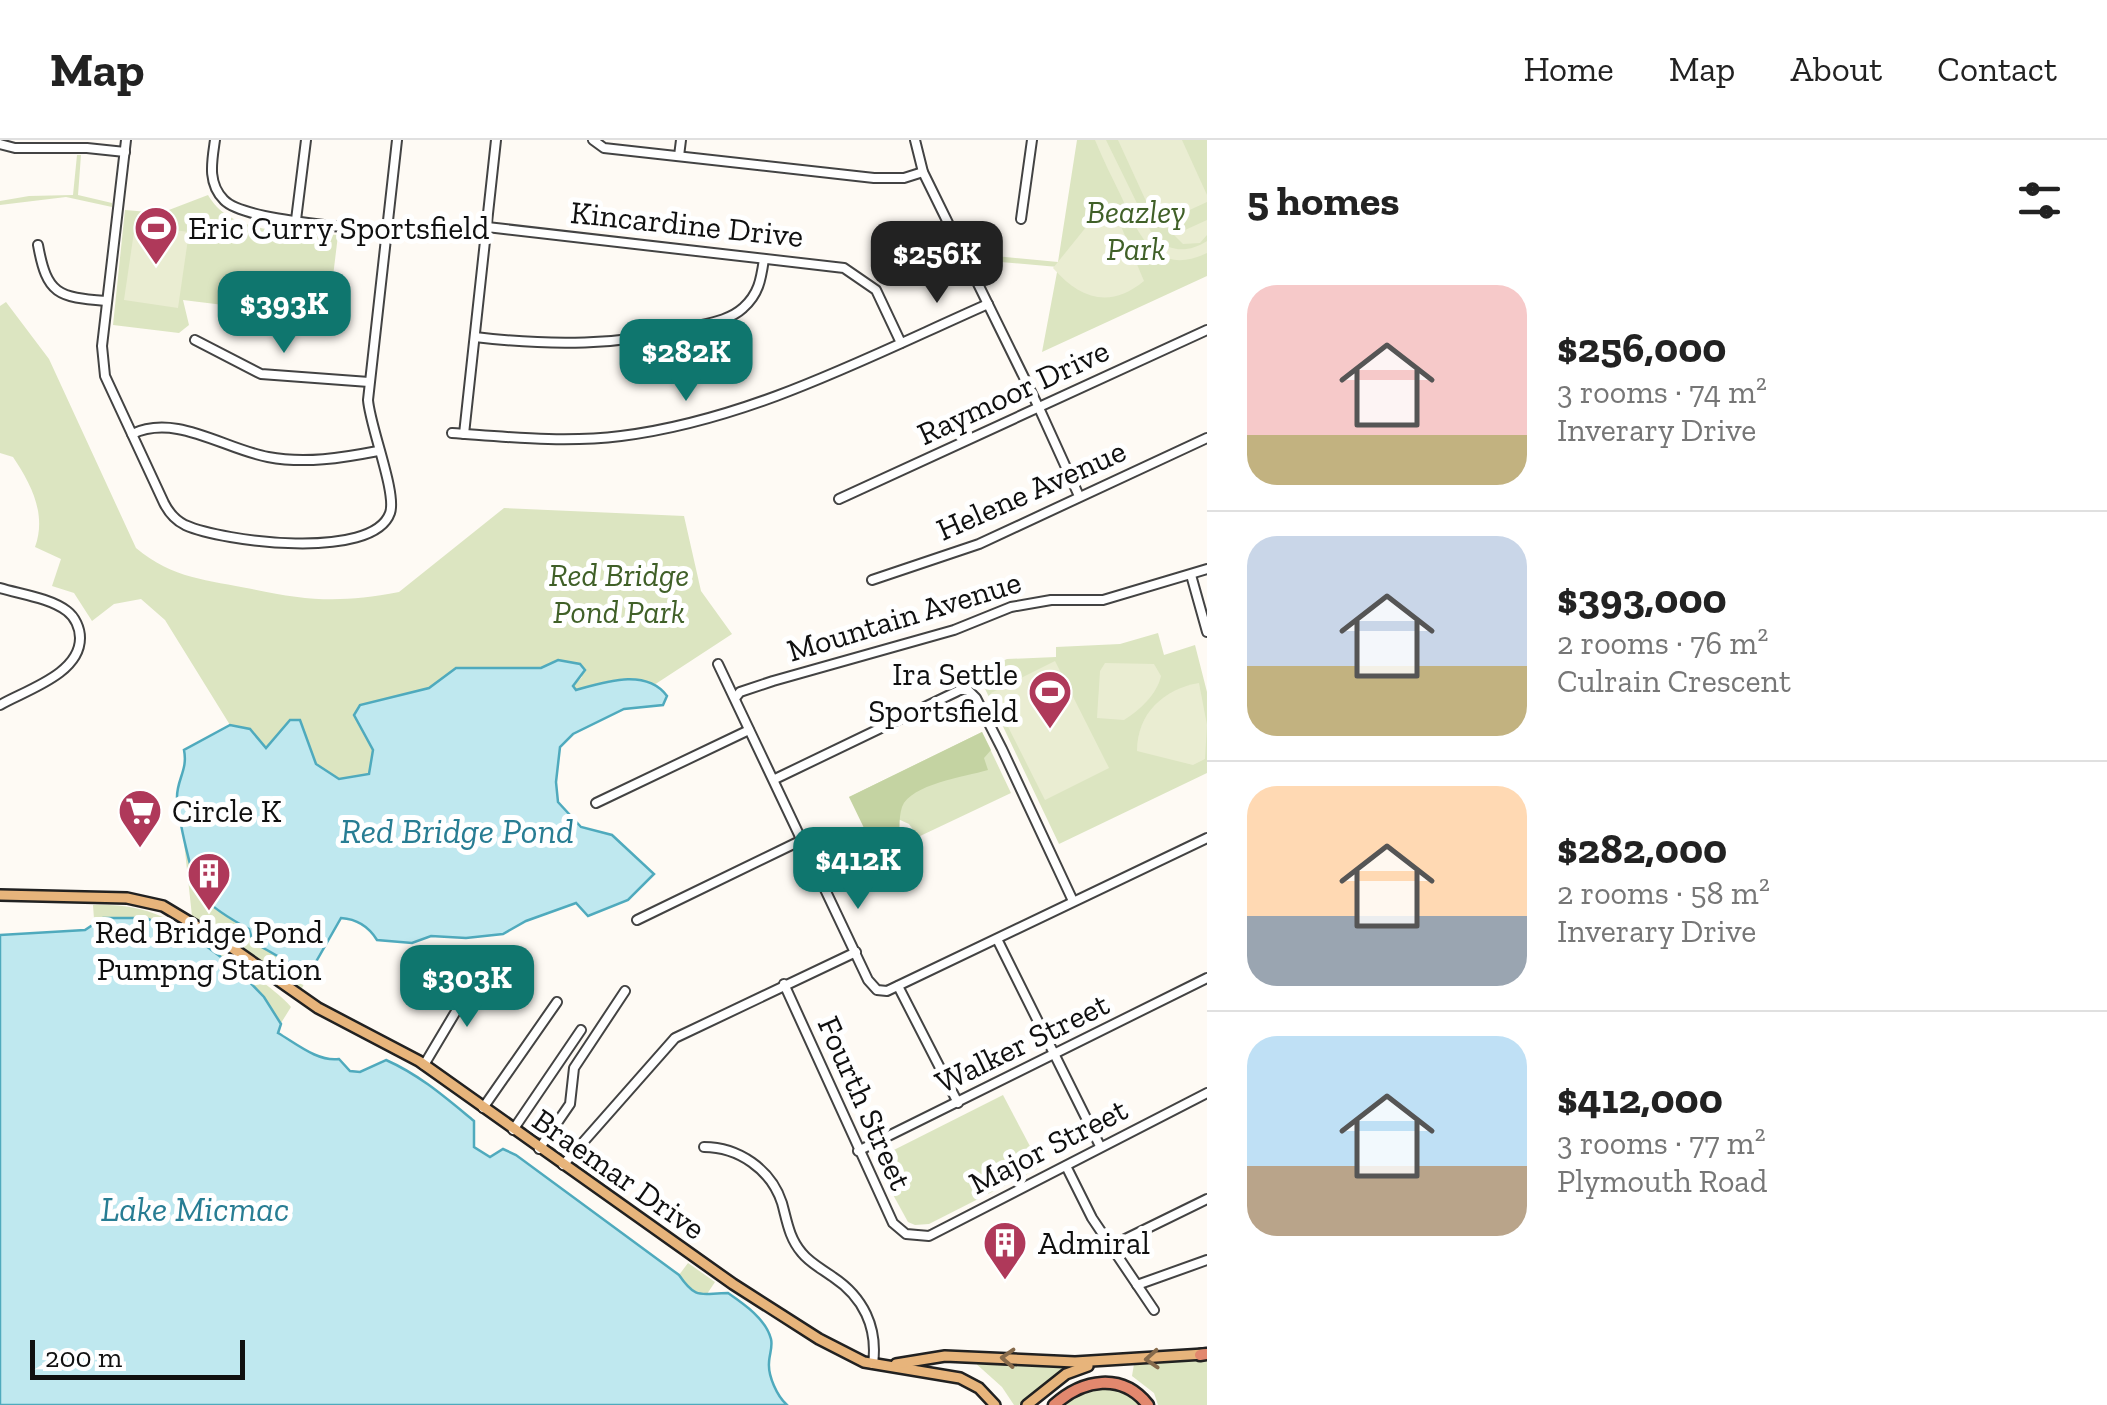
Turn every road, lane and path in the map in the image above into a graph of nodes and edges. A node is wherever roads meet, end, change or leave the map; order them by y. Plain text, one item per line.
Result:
1 (126, 140) edge
2 (215, 140) edge
3 (306, 140) edge
4 (397, 140) edge
5 (496, 140) edge
6 (593, 140) edge
7 (681, 140) edge
8 (916, 140) edge
9 (1032, 140) edge
10 (0, 144) edge
11 (125, 152) junction
12 (679, 156) junction
13 (923, 172) junction
14 (1021, 219) dead end
15 (296, 220) junction
16 (487, 227) junction
17 (386, 232) junction
18 (38, 246) dead end
19 (764, 259) junction
20 (106, 300) junction
21 (988, 304) junction
22 (1207, 330) edge
23 (475, 338) junction
24 (194, 340) dead end
25 (901, 343) junction
26 (369, 382) junction
27 (1039, 408) junction
28 (452, 433) dead end
29 (132, 434) junction
30 (464, 434) junction
31 (1207, 438) edge
32 (378, 450) junction
33 (1078, 496) junction
34 (839, 499) dead end
35 (1207, 570) edge
36 (1191, 575) junction
37 (872, 580) dead end
38 (0, 588) edge
39 (1207, 632) edge
40 (718, 664) dead end
41 (736, 696) junction
42 (0, 705) edge
43 (750, 730) junction
44 (775, 779) junction
45 (596, 803) dead end
46 (1207, 838) edge
47 (802, 840) junction
48 (894, 856) dead end
49 (826, 887) junction
50 (0, 895) edge
51 (1074, 901) junction
52 (638, 920) dead end
53 (997, 940) junction
54 (856, 952) junction
55 (477, 976) dead end
56 (1207, 978) edge
57 (784, 984) junction
58 (898, 986) junction
59 (625, 991) dead end
60 (557, 1002) dead end
61 (582, 1030) dead end
62 (1053, 1056) junction
63 (424, 1064) junction
64 (1207, 1093) edge
65 (958, 1103) junction
66 (483, 1108) junction
67 (513, 1130) junction
68 (1100, 1146) junction
69 (704, 1147) dead end
70 (539, 1149) junction
71 (858, 1151) junction
72 (563, 1166) junction
73 (1066, 1166) junction
74 (1207, 1199) edge
75 (910, 1235) joint
76 (1111, 1246) junction
77 (1207, 1260) edge
78 (1138, 1285) junction
79 (1154, 1310) dead end
80 (1204, 1355) edge
81 (1105, 1362) junction
82 (874, 1364) junction
83 (889, 1365) junction
84 (995, 1405) edge
85 (1027, 1405) edge
86 (1055, 1405) edge
87 (1148, 1405) edge

1 - 11 street
2 - 15 street
3 - 15 street
4 - 17 street
5 - 16 street
6 - 12 street
7 - 12 street
8 - 13 street
9 - 14 street
10 - 11 street
11 - 20 street
12 - 13 street
13 - 21 street
15 - 17 street
16 - 19 street, Kincardine Drive
16 - 23 street
17 - 26 street
18 - 20 street
19 - 23 street
19 - 25 street, Kincardine Drive
20 - 29 street
21 - 25 street
21 - 27 street
22 - 27 street, Raymoor Drive
23 - 30 street
24 - 26 street
25 - 30 street
26 - 32 street
27 - 33 street
27 - 34 street, Raymoor Drive
28 - 30 street
29 - 32 street
29 - 32 street
31 - 33 street, Helene Avenue
33 - 37 street, Helene Avenue
35 - 36 street, Mountain Avenue
36 - 39 street
36 - 41 street, Mountain Avenue
38 - 42 street
40 - 41 street
41 - 43 street
43 - 44 street
43 - 45 street
44 - 47 street
44 - 51 street
46 - 51 street
47 - 49 street
47 - 52 street
48 - 49 street
49 - 54 street
50 - 63 main road, Braemar Drive
51 - 53 street
53 - 58 street
53 - 62 street
54 - 57 street
54 - 58 street
55 - 63 street
56 - 62 street, Walker Street
57 - 71 street, Fourth Street
57 - 72 street
58 - 65 street
59 - 70 street
60 - 66 street
61 - 67 street
62 - 65 street, Walker Street
62 - 68 street
63 - 66 main road, Braemar Drive
64 - 68 street, Major Street
65 - 71 street, Walker Street
66 - 67 main road, Braemar Drive
67 - 70 main road, Braemar Drive
68 - 73 street, Major Street
69 - 82 street
70 - 72 main road, Braemar Drive
71 - 75 street, Fourth Street
72 - 82 main road, Braemar Drive
73 - 75 street, Major Street
73 - 76 street
74 - 76 street
76 - 78 street
77 - 78 street
78 - 79 street
80 -> 81 main road
81 -> 83 main road
81 - 85 main road
82 - 83 main road, Braemar Drive
83 - 84 main road, Braemar Drive
86 - 87 highway

